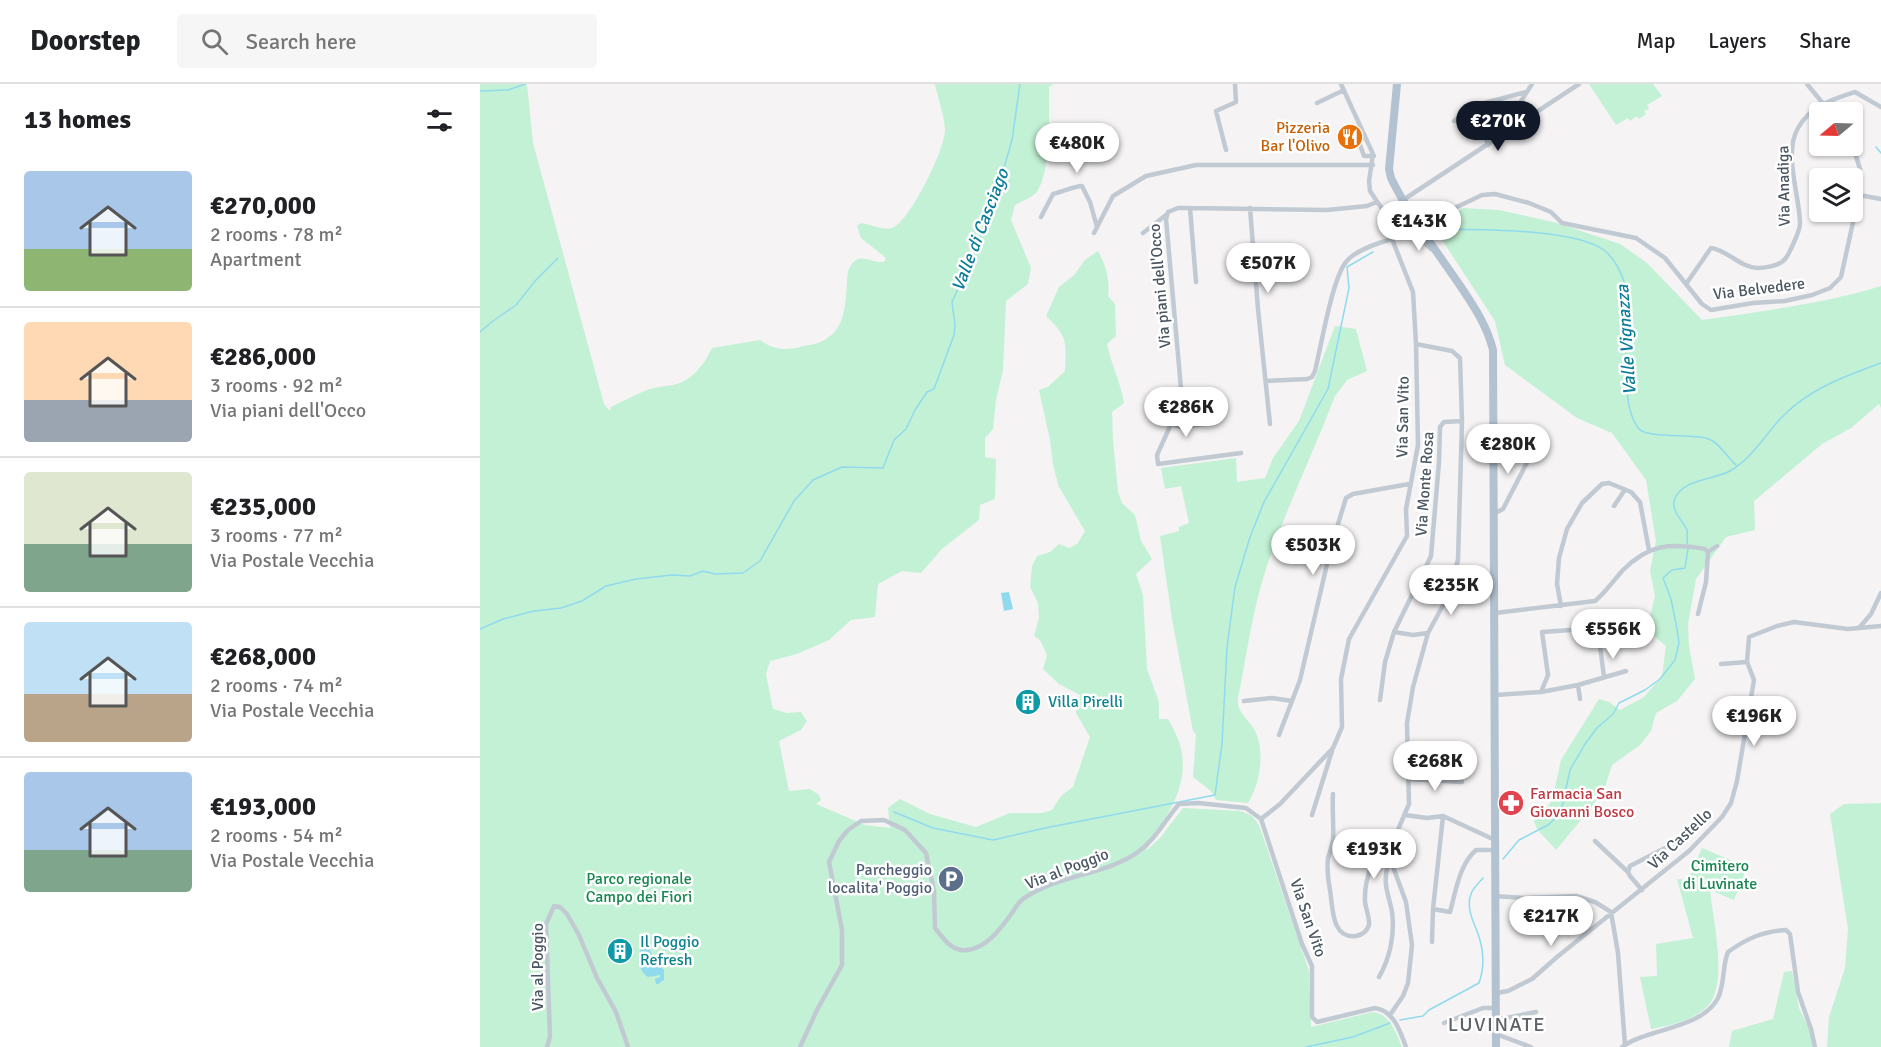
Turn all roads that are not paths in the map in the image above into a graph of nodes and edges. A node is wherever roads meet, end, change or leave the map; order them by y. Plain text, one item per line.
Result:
1 (1235, 84) edge
2 (1341, 84) edge
3 (1397, 84) edge
4 (1532, 84) edge
5 (1579, 84) edge
6 (1808, 84) edge
7 (1858, 84) edge
8 (1344, 90) junction
9 (1526, 92) junction
10 (1855, 92) junction
11 (1317, 102) dead end
12 (1822, 102) edge
13 (1826, 102) edge
14 (1881, 107) edge
15 (1809, 115) edge
16 (1454, 122) dead end
17 (1365, 136) junction
18 (1488, 145) junction
19 (1226, 150) dead end
20 (1374, 156) junction
21 (1372, 165) junction
22 (1863, 196) edge
23 (1881, 199) edge
24 (1403, 200) junction
25 (1377, 202) junction
26 (1190, 208) junction
27 (1250, 208) junction
28 (1166, 214) junction
29 (1413, 216) junction
30 (1041, 217) dead end
31 (1389, 219) junction
32 (1853, 222) edge
33 (1419, 225) junction
34 (1397, 226) junction
35 (1097, 227) junction
36 (1405, 228) junction
37 (1392, 232) junction
38 (1094, 233) dead end
39 (1143, 233) dead end
40 (1392, 239) junction
41 (1443, 261) junction
42 (1196, 282) dead end
43 (1686, 284) junction
44 (1416, 344) junction
45 (1266, 381) junction
46 (1462, 421) junction
47 (1171, 424) junction
48 (1205, 424) dead end
49 (1270, 424) dead end
50 (1534, 449) dead end
51 (1241, 453) dead end
52 (1409, 484) junction
53 (1624, 491) junction
54 (1614, 506) dead end
55 (1495, 513) junction
56 (1717, 546) dead end
57 (1649, 550) junction
58 (1708, 552) junction
59 (1881, 592) edge
60 (1561, 606) junction
61 (1495, 613) junction
62 (1698, 614) dead end
63 (1881, 626) edge
64 (1859, 628) junction
65 (1571, 630) dead end
66 (1394, 632) junction
67 (1428, 633) junction
68 (1600, 646) dead end
69 (1747, 662) junction
70 (1721, 664) dead end
71 (1626, 671) dead end
72 (1604, 677) junction
73 (1578, 685) junction
74 (1541, 692) junction
75 (1495, 695) junction
76 (1580, 699) dead end
77 (1292, 700) junction
78 (1380, 700) dead end
79 (1244, 701) dead end
80 (1279, 735) dead end
81 (1333, 748) junction
82 (1409, 779) junction
83 (1462, 782) dead end
84 (1333, 795) dead end
85 (1312, 815) dead end
86 (1405, 815) junction
87 (1443, 816) junction
88 (1261, 819) junction
89 (1394, 839) junction
90 (1495, 840) junction
91 (1595, 841) dead end
92 (1673, 844) dead end
93 (1495, 850) junction
94 (1392, 864) junction
95 (1628, 872) junction
96 (1642, 890) junction
97 (1494, 896) junction
98 (1525, 898) junction
99 (1433, 909) junction
100 (1611, 912) junction
101 (1525, 920) dead end
102 (1432, 942) dead end
103 (1379, 977) dead end
104 (1496, 993) junction
105 (1496, 1008) junction
106 (1536, 1012) dead end
107 (1390, 1015) junction
108 (1496, 1020) junction
109 (1444, 1023) dead end
110 (1496, 1034) junction
111 (1624, 1046) edge
112 (547, 1047) edge
113 (628, 1047) edge
114 (800, 1047) edge
115 (1406, 1047) edge
116 (1496, 1047) edge
117 (1531, 1047) edge
118 (1815, 1047) edge

1 - 19 street
2 - 8 street
3 - 24 main road
4 - 9 street
5 - 18 street
6 - 12 street
7 - 10 street
8 - 11 street
8 - 17 street
9 - 16 street
9 - 18 street
10 - 13 street
10 - 14 street
15 - 43 street, Via Anadiga
17 - 20 street
17 - 20 street
18 - 24 street
20 - 21 street
21 - 25 street
21 - 35 street
22 - 23 street
24 - 29 main road
25 - 27 street, Via piani dell'Occo
25 - 31 street
26 - 27 street, Via piani dell'Occo
26 - 28 street, Via piani dell'Occo
26 - 42 street
27 - 45 street
28 - 39 street
28 - 47 street, Via piani dell'Occo
29 - 33 main road
29 - 34 street
30 - 35 street
31 - 34 street
31 - 37 street
32 - 43 street, Via Belvedere
33 - 36 street, Via Belvedere
33 - 41 main road
33 - 43 street, Via Belvedere
34 - 36 street, Via Belvedere
34 - 37 street
35 - 38 street
36 - 41 street
37 - 40 street
40 - 44 street, Via San Vito
40 - 45 street
41 - 55 main road
44 - 46 street
44 - 52 street, Via San Vito
45 - 49 street
46 - 66 street, Via Monte Rosa
46 - 67 street
47 - 48 street
47 - 51 street, Via piani dell'Occo
50 - 55 street
52 - 77 street
52 - 81 street, Via San Vito
53 - 54 street
53 - 57 street
53 - 60 street
55 - 61 main road
56 - 58 street
57 - 58 street
57 - 60 street
58 - 62 street
59 - 64 street
60 - 61 street
61 - 75 main road
63 - 64 street, Via Castello
64 - 69 street, Via Castello
65 - 74 street
66 - 67 street
66 - 78 street, Via Monte Rosa
67 - 82 street
68 - 72 street
69 - 70 street
69 - 96 street, Via Castello
71 - 72 street
72 - 73 street
73 - 74 street
73 - 76 street
74 - 75 street
75 - 90 main road
77 - 79 street
77 - 80 street
81 - 85 street
81 - 88 street
82 - 83 street
82 - 86 street
84 - 89 street
86 - 87 street
86 - 89 street
87 - 90 street
87 - 99 street
88 - 107 street, Via San Vito
88 - 114 street, Via al Poggio
89 - 94 street
90 - 93 main road
91 - 95 street, Via Castello
92 - 95 street, Via Castello
93 - 97 main road
93 - 99 street
94 - 103 street
94 - 107 street
95 - 96 street, Via Castello
96 - 100 street, Via Castello
97 - 98 street
97 - 104 main road
98 - 100 street
98 - 101 street
99 - 102 street
100 - 104 street, Via Castello
100 - 111 street
104 - 105 main road
105 - 108 main road
105 - 109 street
106 - 108 street
107 - 115 street
108 - 110 main road
110 - 116 main road
110 - 117 street
111 - 118 street
112 - 113 street, Via al Poggio

